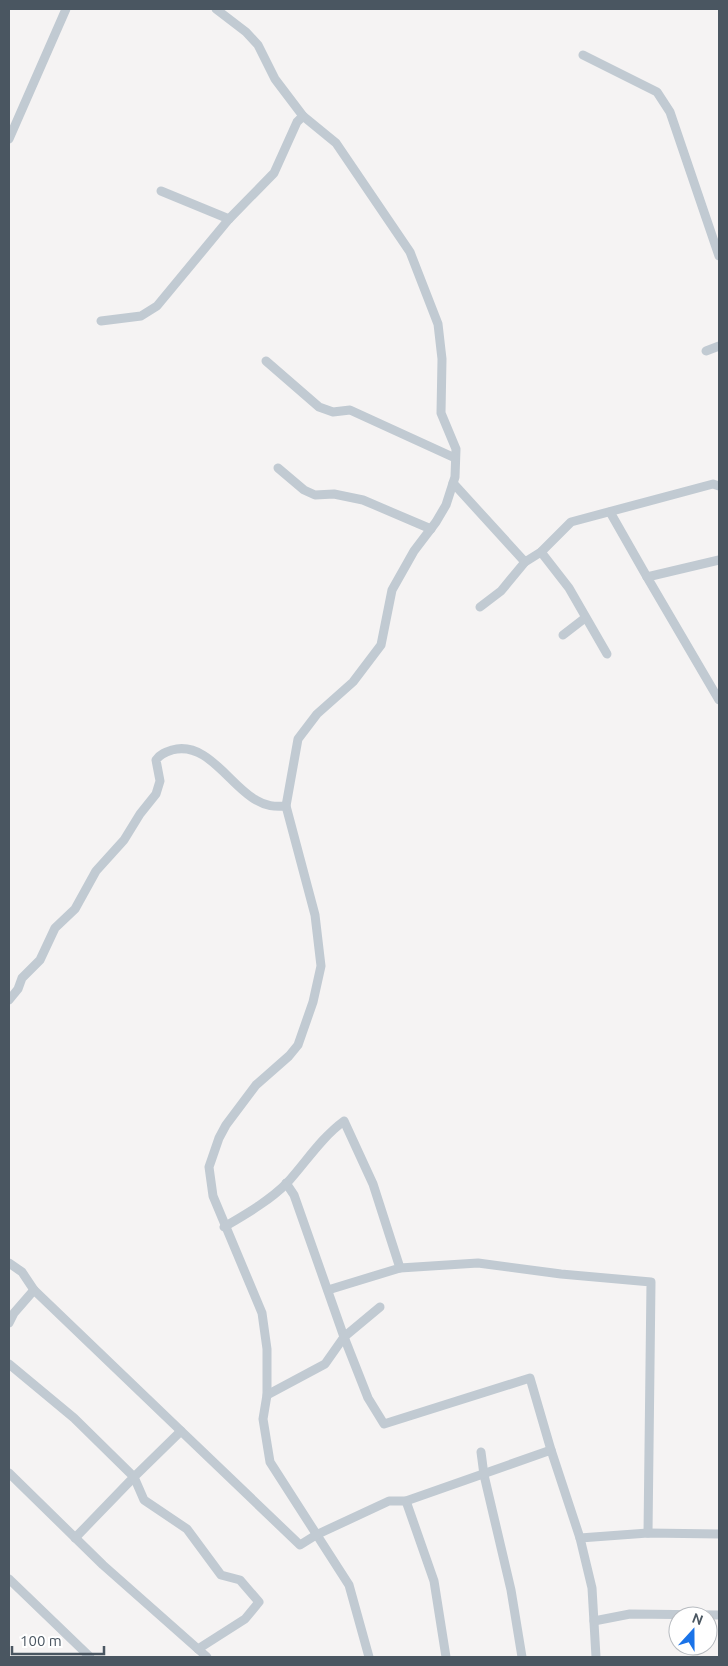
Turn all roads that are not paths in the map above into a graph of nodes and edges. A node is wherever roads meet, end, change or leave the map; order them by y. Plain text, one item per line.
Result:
1 (66, 9) edge
2 (216, 9) edge
3 (583, 55) dead end
4 (303, 116) junction
5 (9, 138) edge
6 (161, 191) dead end
7 (229, 219) junction
8 (719, 256) edge
9 (101, 322) dead end
10 (719, 346) edge
11 (706, 351) dead end
12 (266, 361) dead end
13 (455, 458) junction
14 (278, 468) dead end
15 (453, 483) junction
16 (719, 486) edge
17 (610, 512) junction
18 (431, 529) junction
19 (541, 552) junction
20 (719, 560) edge
21 (525, 562) junction
22 (647, 577) junction
23 (480, 607) dead end
24 (585, 618) junction
25 (563, 634) dead end
26 (607, 654) dead end
27 (719, 700) edge
28 (286, 806) junction
29 (9, 1000) edge
30 (286, 1184) junction
31 (224, 1227) junction
32 (9, 1263) edge
33 (400, 1268) junction
34 (34, 1290) junction
35 (328, 1290) junction
36 (380, 1307) dead end
37 (9, 1323) edge
38 (344, 1337) junction
39 (9, 1364) edge
40 (267, 1394) junction
41 (181, 1431) junction
42 (550, 1450) junction
43 (482, 1452) dead end
44 (9, 1473) edge
45 (484, 1475) junction
46 (134, 1477) junction
47 (406, 1501) junction
48 (648, 1533) junction
49 (719, 1534) edge
50 (316, 1535) junction
51 (75, 1538) junction
52 (580, 1538) junction
53 (9, 1580) edge
54 (719, 1615) edge
55 (594, 1621) junction
56 (198, 1649) junction
57 (90, 1657) edge
58 (207, 1657) edge
59 (368, 1657) edge
60 (446, 1657) edge
61 (522, 1657) edge
62 (596, 1657) edge

1 - 5 street
2 - 4 street
3 - 8 street
4 - 7 street
4 - 13 street
6 - 7 street
7 - 9 street
10 - 11 street
12 - 13 street
13 - 15 street
14 - 18 street
15 - 18 street
15 - 21 street
16 - 17 street
17 - 19 street
17 - 22 street
18 - 28 street
19 - 21 street
19 - 24 street
20 - 22 street
21 - 23 street
22 - 27 street
24 - 25 street
24 - 26 street
28 - 29 street
28 - 31 street
30 - 31 street
30 - 33 street
30 - 35 street
31 - 40 street
32 - 34 street
33 - 35 street
33 - 48 street
34 - 37 street
34 - 41 street
35 - 38 street
36 - 38 street
38 - 40 street
38 - 42 street
39 - 46 street
40 - 50 street
41 - 46 street
41 - 50 street
42 - 45 street
42 - 52 street
43 - 45 street
44 - 51 street
45 - 47 street
45 - 61 street
46 - 51 street
46 - 56 street
47 - 50 street
47 - 60 street
48 - 49 street
48 - 52 street
50 - 59 street
51 - 56 street
52 - 55 street
53 - 57 street
54 - 55 street
55 - 62 street
56 - 58 street

